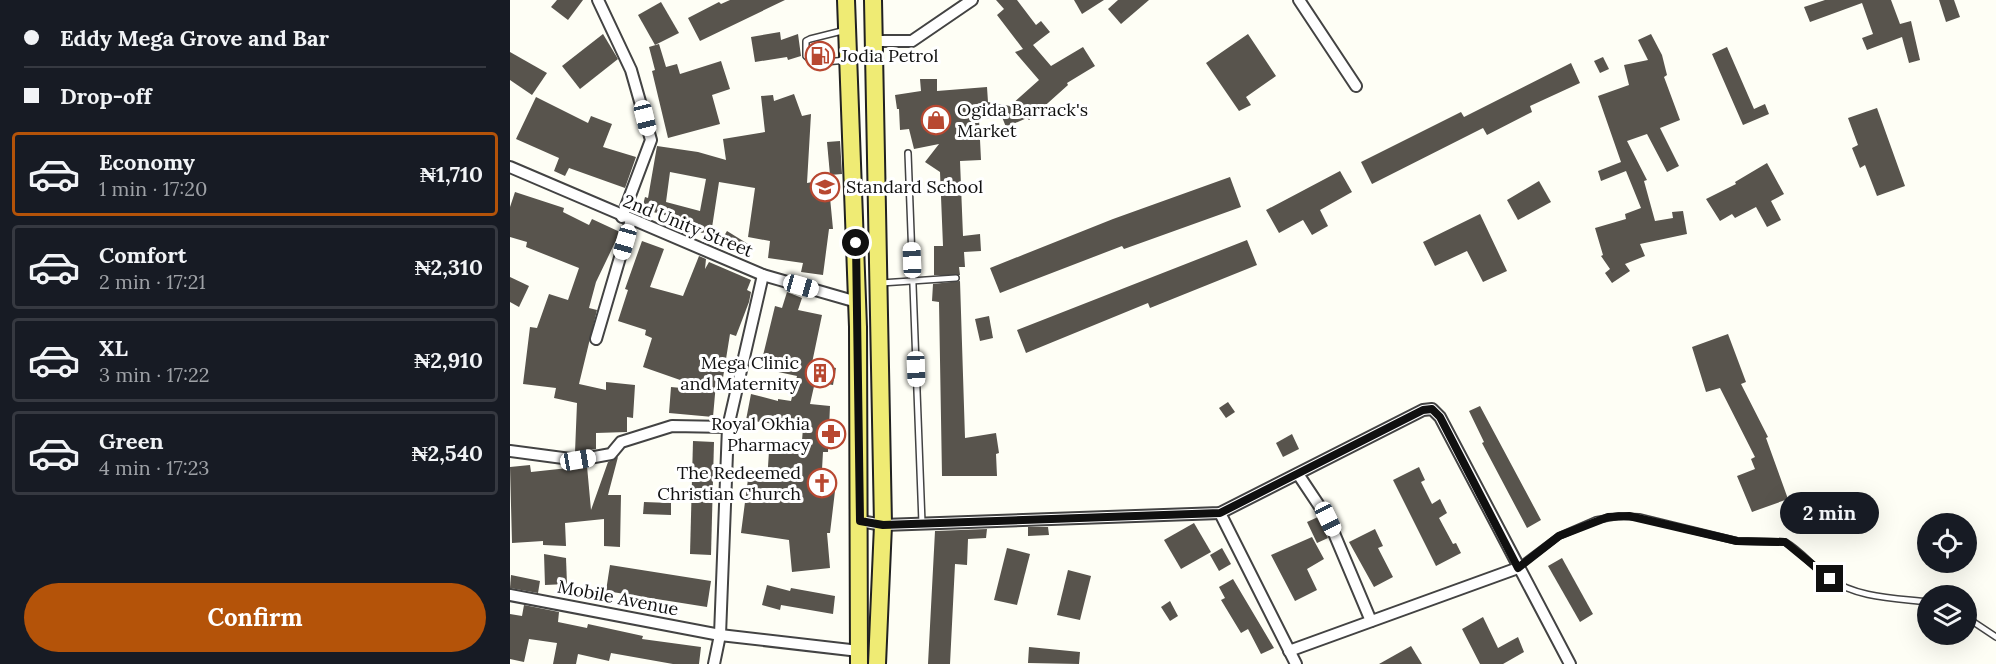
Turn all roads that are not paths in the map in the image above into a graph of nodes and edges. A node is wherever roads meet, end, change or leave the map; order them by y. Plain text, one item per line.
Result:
1 (598, 0) edge
2 (846, 0) edge
3 (873, 0) edge
4 (972, 0) edge
5 (1299, 0) edge
6 (848, 30) junction
7 (875, 40) junction
8 (849, 60) junction
9 (1356, 86) dead end
10 (909, 153) dead end
11 (510, 167) edge
12 (626, 219) junction
13 (763, 275) junction
14 (957, 278) dead end
15 (912, 282) junction
16 (877, 284) junction
17 (857, 302) junction
18 (596, 339) dead end
19 (728, 427) junction
20 (510, 451) edge
21 (1298, 474) junction
22 (1220, 513) junction
23 (860, 521) junction
24 (922, 523) junction
25 (883, 525) junction
26 (1518, 568) junction
27 (510, 595) edge
28 (1917, 601) edge
29 (1371, 621) junction
30 (1977, 624) edge
31 (720, 635) junction
32 (1996, 637) edge
33 (1289, 651) junction
34 (859, 658) edge
35 (714, 664) edge
36 (877, 664) edge
37 (1296, 664) edge
38 (1570, 664) edge

1 - 12 street
2 - 6 main road
3 - 7 main road
4 - 7 street
5 - 9 street
6 - 8 main road
6 - 8 lane
7 - 16 main road
8 - 17 main road
10 - 15 lane
11 - 12 street, 2nd Unity Street
12 - 13 street, 2nd Unity Street
12 - 18 street
13 - 17 street, 2nd Unity Street
13 - 19 street
14 - 15 lane
15 - 16 lane
15 - 24 lane
16 - 25 main road
17 - 23 main road
19 - 20 street
19 - 31 street
21 - 22 street
21 - 26 street
21 - 29 street
22 - 24 street
22 - 33 street
23 - 25 street
23 - 34 main road
24 - 25 street
25 - 36 main road
26 - 28 lane
26 - 29 street
26 - 38 street
27 - 31 street, Mobile Avenue
29 - 33 street
30 - 32 lane
31 - 34 street, Mobile Avenue
31 - 35 street
33 - 37 street

